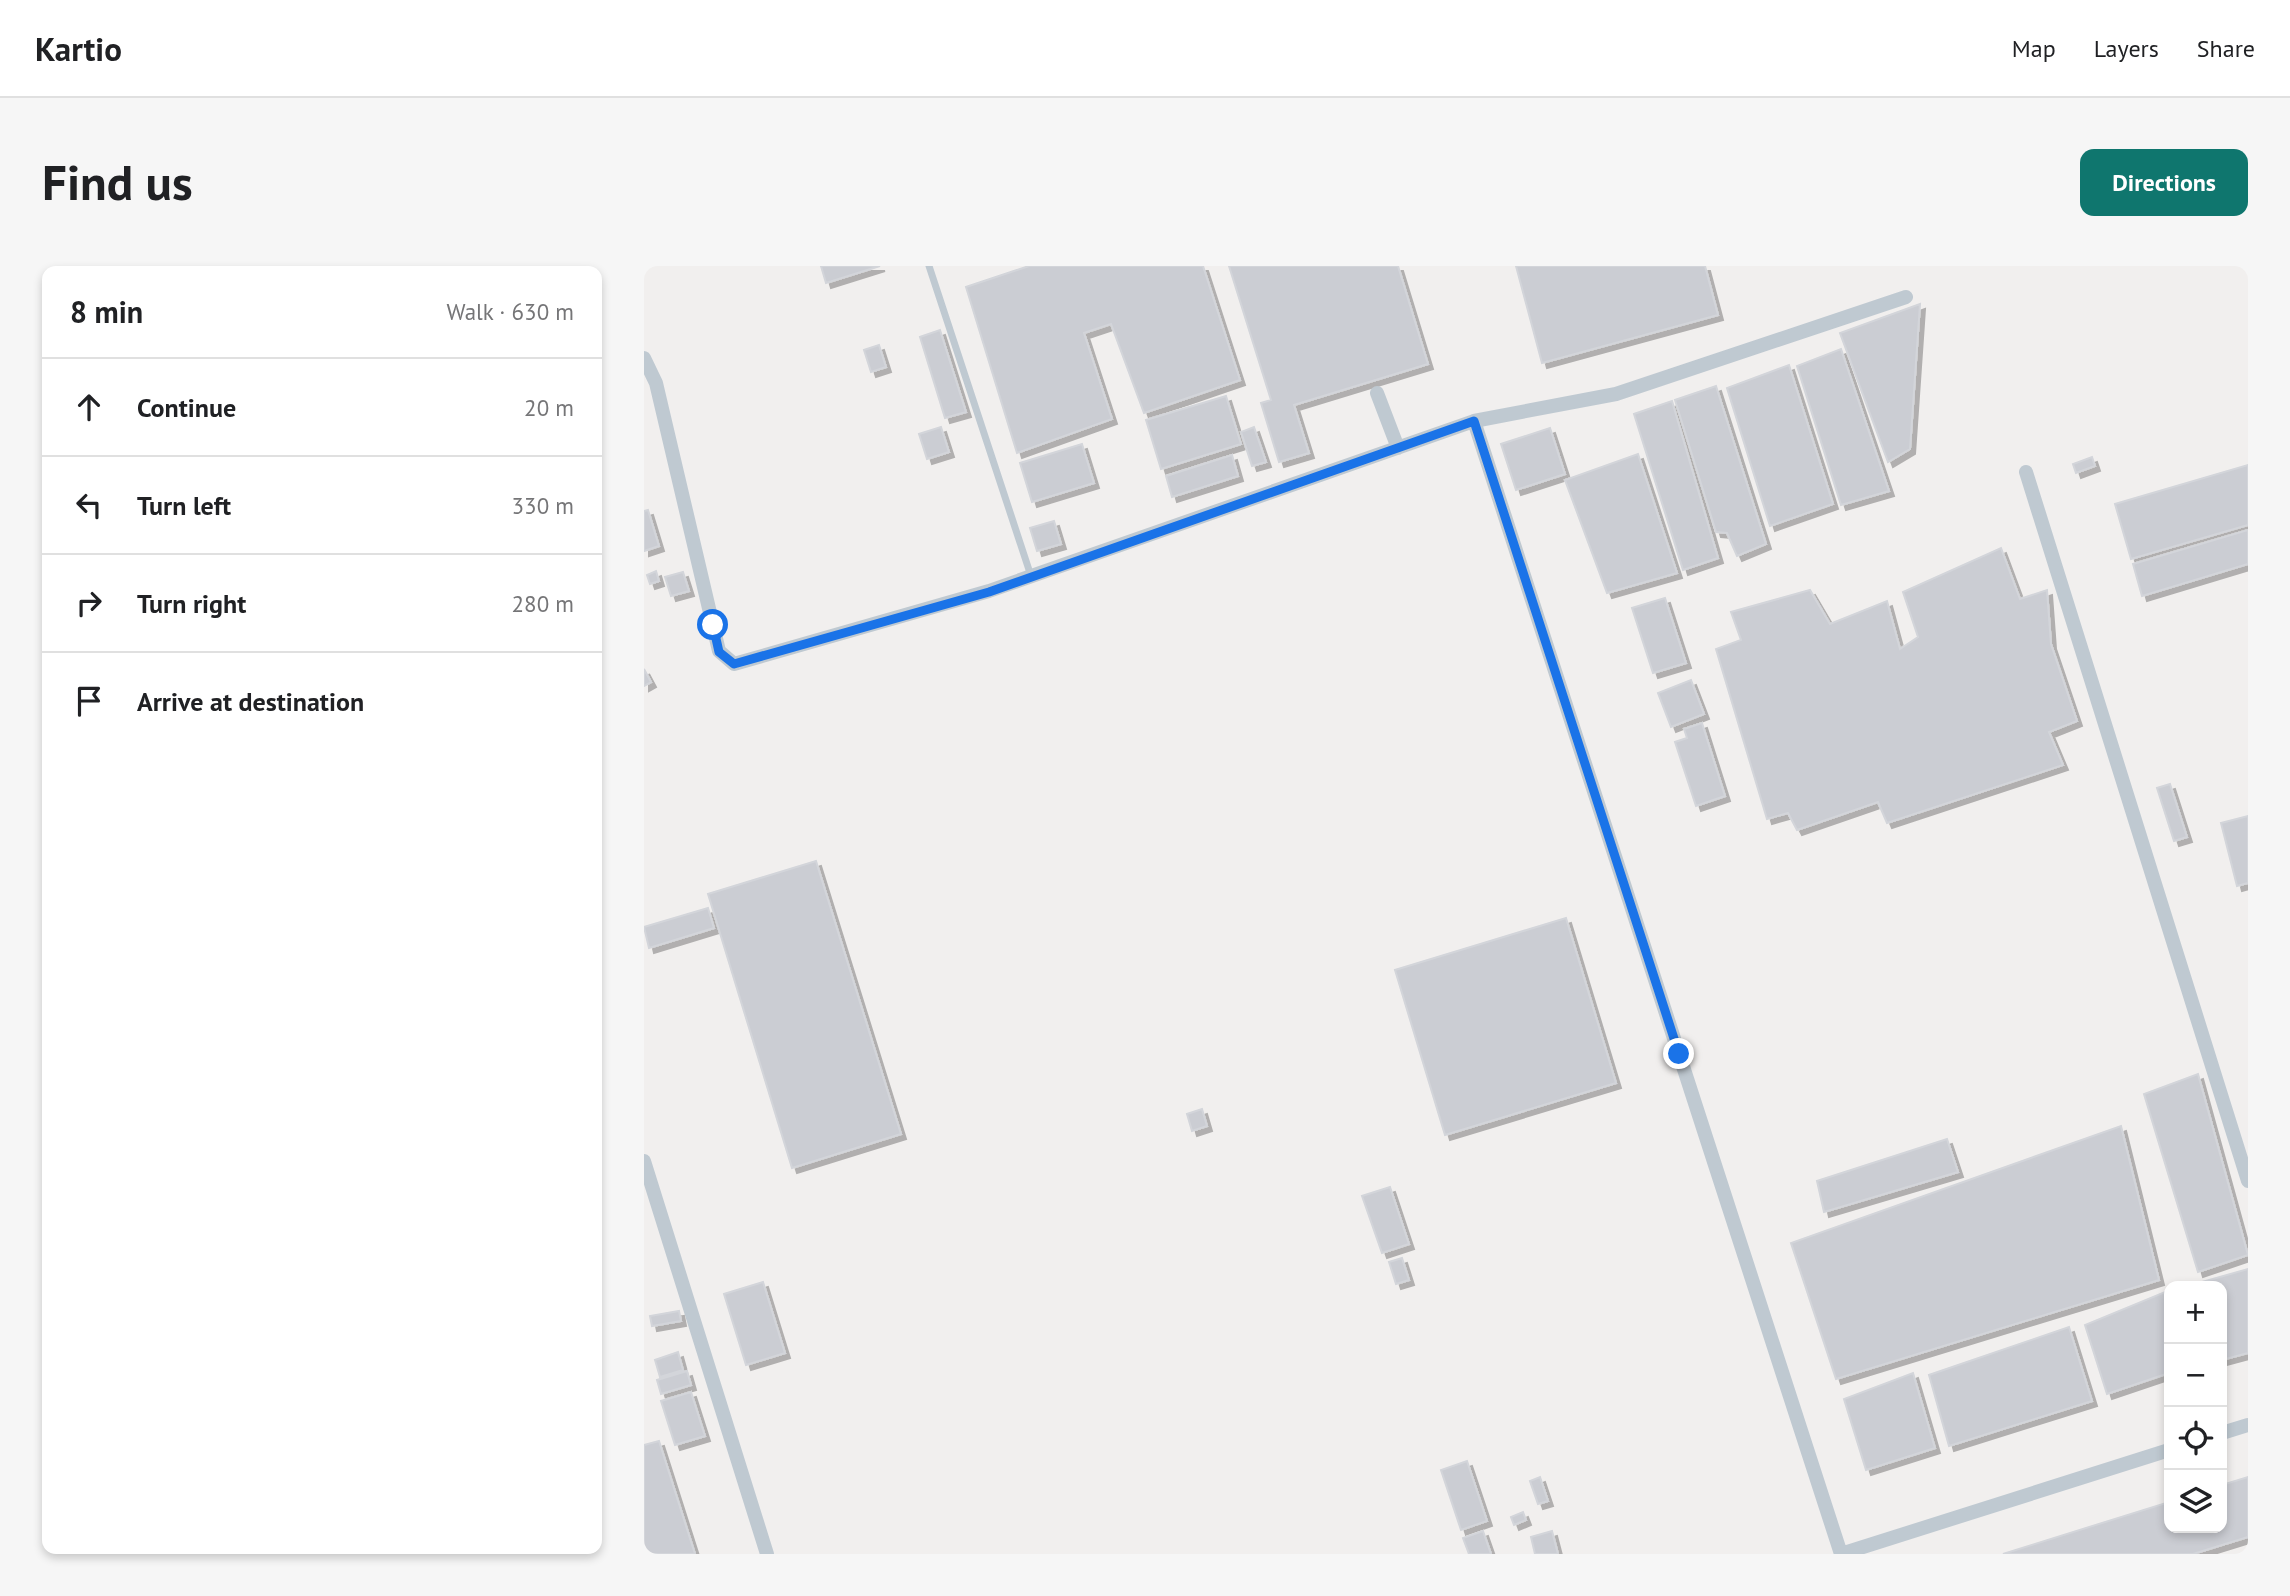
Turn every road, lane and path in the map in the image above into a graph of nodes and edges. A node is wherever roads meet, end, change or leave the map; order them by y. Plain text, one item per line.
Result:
1 (929, 266) edge
2 (1906, 297) dead end
3 (644, 358) edge
4 (1377, 393) dead end
5 (1474, 421) junction
6 (1398, 448) junction
7 (2026, 472) dead end
8 (1031, 577) junction
9 (644, 1161) edge
10 (2248, 1181) edge
11 (2248, 1424) edge
12 (2227, 1431) edge
13 (2164, 1452) edge
14 (767, 1554) edge
15 (1841, 1554) edge

1 - 8 lane
2 - 5 street
3 - 8 street
4 - 6 street
5 - 6 street
5 - 15 street
6 - 8 street
7 - 10 street
9 - 14 street
11 - 12 street
13 - 15 street

